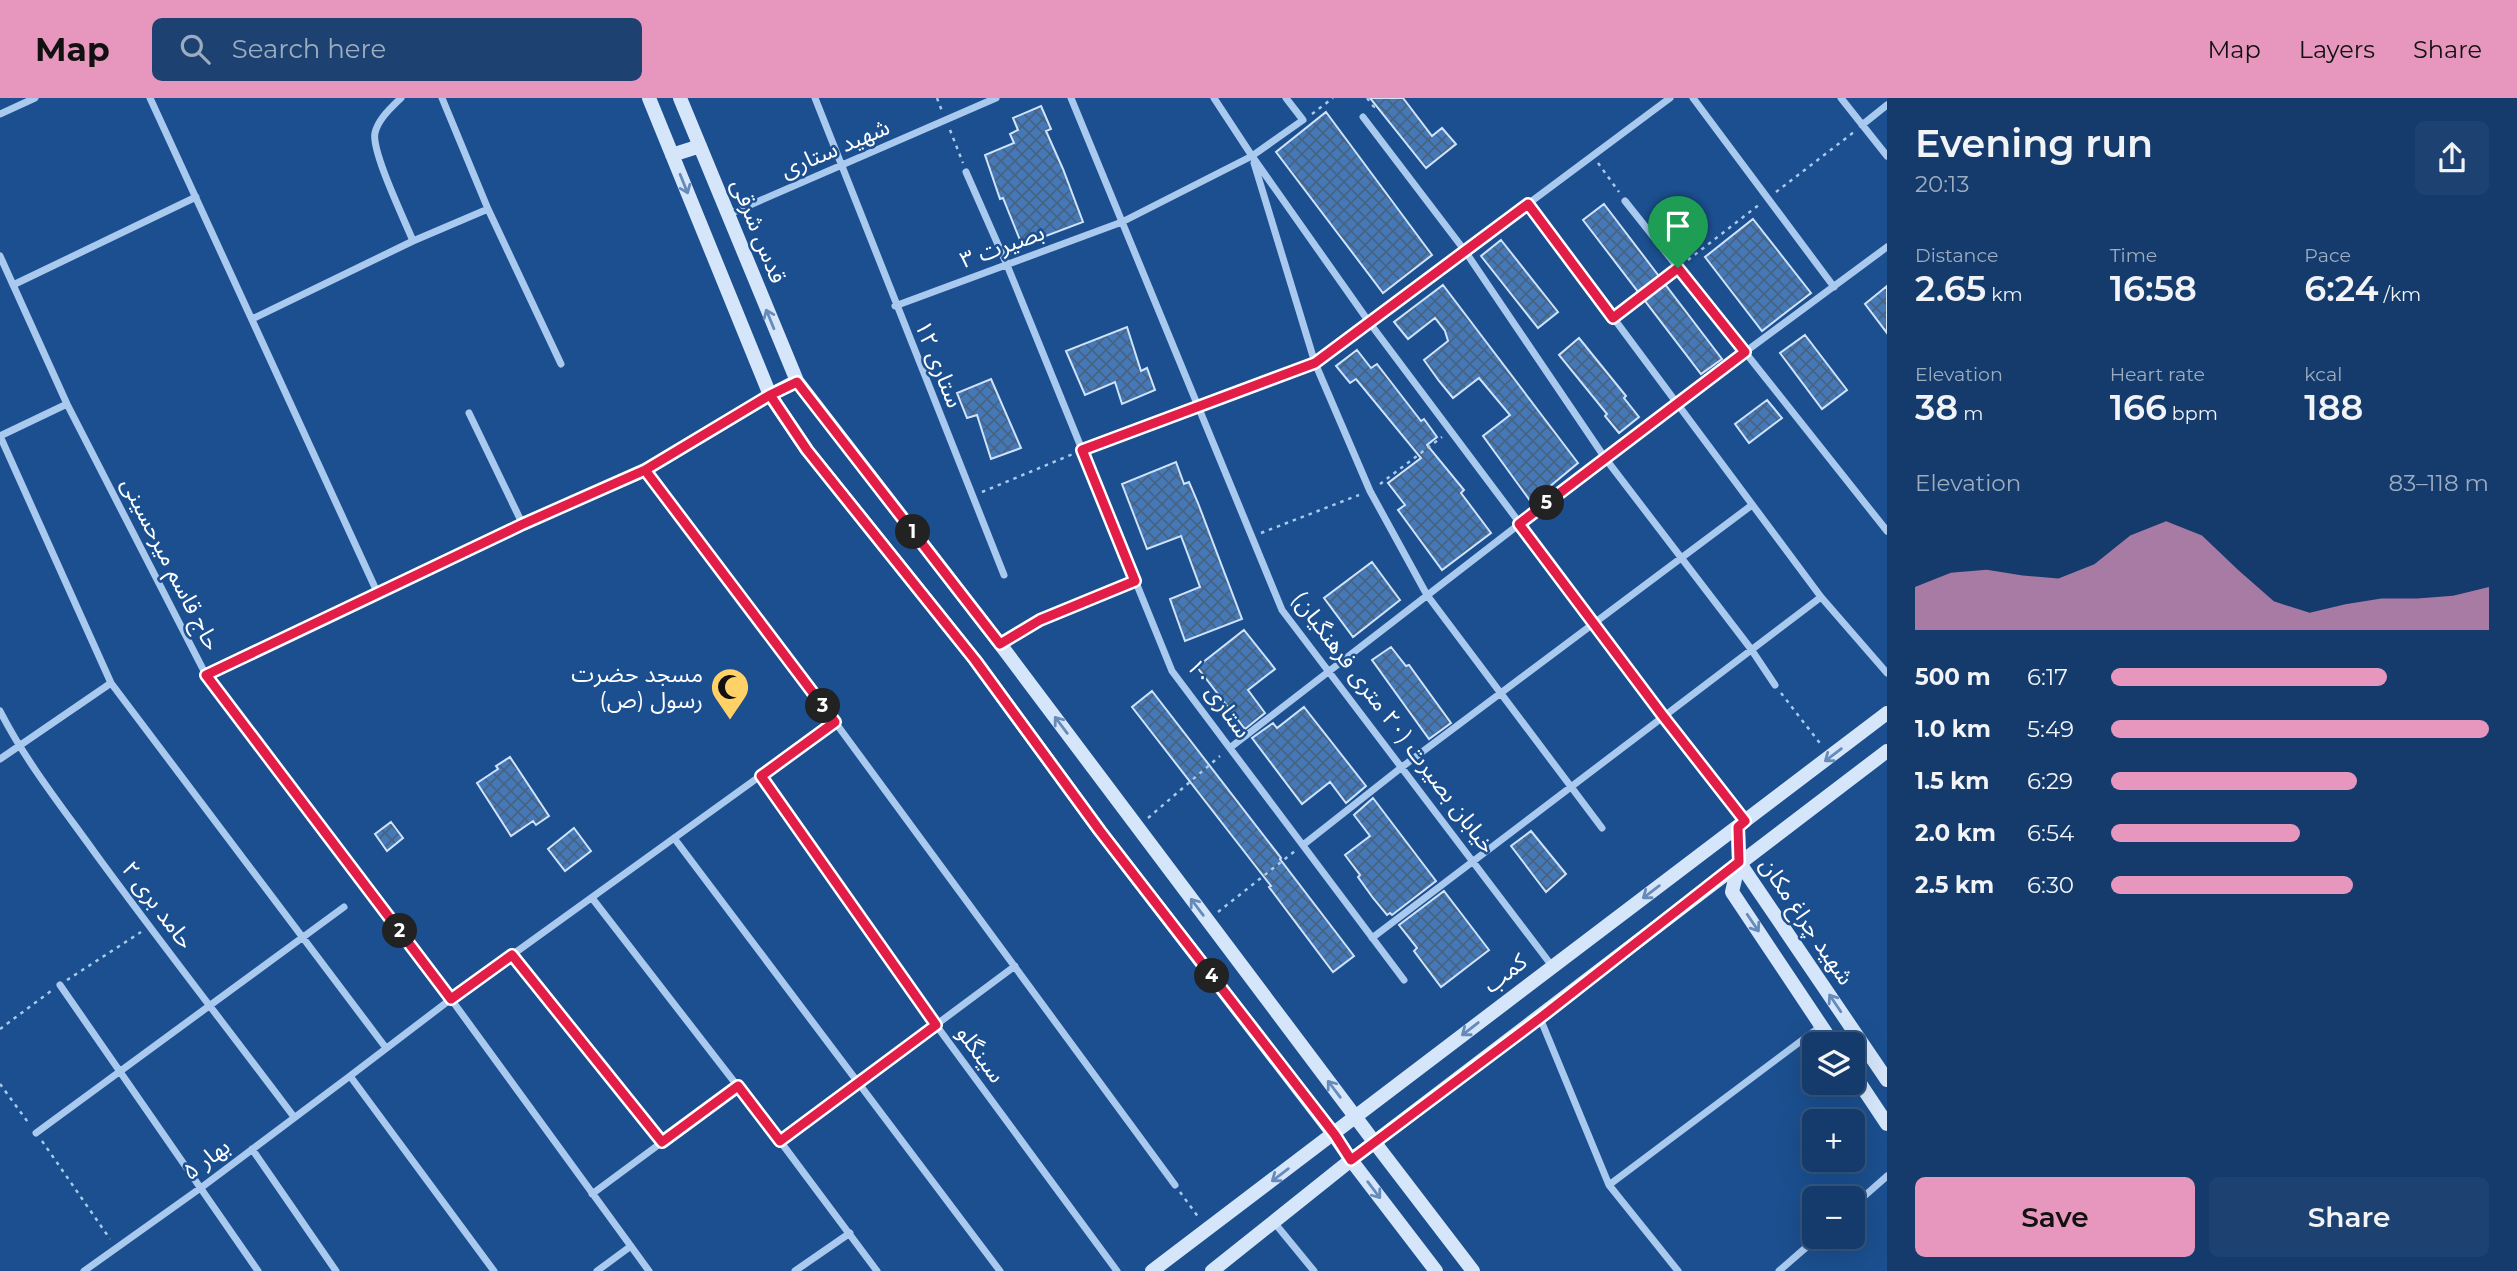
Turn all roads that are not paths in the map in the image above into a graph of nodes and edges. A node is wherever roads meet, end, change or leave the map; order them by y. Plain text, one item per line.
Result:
1 (35, 98) edge
2 (150, 98) edge
3 (401, 98) edge
4 (443, 98) edge
5 (649, 98) edge
6 (680, 98) edge
7 (815, 98) edge
8 (996, 98) edge
9 (1071, 98) edge
10 (1214, 98) edge
11 (1286, 98) edge
12 (1670, 98) edge
13 (1693, 98) edge
14 (1841, 98) edge
15 (1887, 105) edge
16 (0, 114) edge
17 (1363, 117) dead end
18 (1862, 125) junction
19 (700, 146) junction
20 (672, 155) junction
21 (1252, 156) junction
22 (1887, 156) edge
23 (840, 167) junction
24 (966, 172) road end
25 (196, 197) junction
26 (1625, 201) road end
27 (1528, 204) junction
28 (488, 209) junction
29 (727, 215) junction
30 (1122, 222) junction
31 (413, 241) junction
32 (1887, 247) edge
33 (1465, 251) junction
34 (0, 256) edge
35 (1007, 265) junction
36 (13, 285) junction
37 (1834, 286) junction
38 (895, 306) junction
39 (252, 319) junction
40 (1369, 322) junction
41 (1745, 352) junction
42 (1315, 363) junction
43 (561, 364) dead end
44 (797, 382) junction
45 (770, 395) junction
46 (1676, 402) junction
47 (67, 404) junction
48 (1198, 406) junction
49 (469, 413) dead end
50 (0, 436) edge
51 (1082, 450) junction
52 (1605, 458) junction
53 (645, 470) junction
54 (1752, 505) junction
55 (523, 524) junction
56 (1519, 524) junction
57 (1887, 531) edge
58 (1681, 556) junction
59 (1004, 575) dead end
60 (1135, 581) junction
61 (378, 594) junction
62 (1427, 595) junction
63 (1821, 597) junction
64 (1593, 622) junction
65 (1000, 644) junction
66 (1751, 649) junction
67 (1329, 671) junction
68 (1887, 673) edge
69 (206, 675) junction
70 (111, 683) junction
71 (1775, 685) road end
72 (1501, 692) junction
73 (0, 711) edge
74 (1887, 713) edge
75 (1663, 716) junction
76 (835, 722) junction
77 (4, 728) edge
78 (18, 747) junction
79 (1231, 747) junction
80 (1692, 754) road end
81 (1885, 758) edge
82 (0, 760) edge
83 (1402, 767) junction
84 (1571, 786) junction
85 (793, 823) road end
86 (1742, 824) junction
87 (1602, 828) dead end
88 (674, 838) junction
89 (1303, 845) junction
90 (1474, 860) junction
91 (1739, 862) junction
92 (592, 898) junction
93 (344, 907) dead end
94 (1372, 937) junction
95 (303, 938) junction
96 (512, 955) junction
97 (1015, 966) junction
98 (1552, 966) junction
99 (1816, 975) junction
100 (1404, 980) dead end
101 (60, 985) road end
102 (1797, 987) junction
103 (451, 999) junction
104 (211, 1005) junction
105 (1540, 1018) junction
106 (936, 1025) junction
107 (1821, 1026) junction
108 (1825, 1032) edge
109 (386, 1048) junction
110 (1882, 1062) edge
111 (121, 1071) junction
112 (351, 1076) junction
113 (1887, 1080) edge
114 (858, 1082) junction
115 (738, 1086) junction
116 (1865, 1091) edge
117 (294, 1117) junction
118 (1887, 1124) edge
119 (36, 1133) road end
120 (1335, 1135) junction
121 (780, 1141) junction
122 (662, 1142) junction
123 (1374, 1143) junction
124 (252, 1149) junction
125 (1351, 1160) junction
126 (1887, 1176) edge
127 (1175, 1185) road end
128 (1609, 1185) junction
129 (202, 1187) junction
130 (592, 1194) junction
131 (1865, 1195) edge
132 (1273, 1220) junction
133 (850, 1233) junction
134 (631, 1246) junction
135 (1804, 1249) edge
136 (89, 1270) edge
137 (258, 1271) edge
138 (336, 1271) edge
139 (494, 1271) edge
140 (597, 1271) edge
141 (649, 1271) edge
142 (795, 1271) edge
143 (877, 1271) edge
144 (1000, 1271) edge
145 (1117, 1271) edge
146 (1152, 1271) edge
147 (1212, 1271) edge
148 (1314, 1271) edge
149 (1436, 1271) edge
150 (1473, 1271) edge
151 (1678, 1271) edge
152 (1779, 1271) edge

1 - 16 street
2 - 25 street
3 - 31 street
4 - 28 street
5 - 20 street
6 - 19 street, قدس شرقی
7 - 23 street, ستاری ۱۲
8 - 23 street, شهید ستاری
9 - 30 street, خیابان بصیرت (۲۰ متری فرهنگیان)
10 - 21 street
11 - 21 street, بصیرت ۳
12 - 27 street
13 - 37 street
14 - 18 street
15 - 18 street
17 - 33 street
18 - 22 street
19 - 20 street
19 - 29 street, قدس شرقی
20 -> 45 street
21 - 30 street, بصیرت ۳
21 - 40 street
21 - 42 street
23 - 29 street, شهید ستاری
23 - 38 street, ستاری ۱۲
24 - 35 street, ستاری ۱۰
25 - 36 street
25 - 39 street
26 - 41 street
27 - 33 street
27 - 46 street
28 - 31 street
28 - 43 street
44 -> 29 street, قدس شرقی
30 - 35 street, بصیرت ۳
30 - 48 street, خیابان بصیرت (۲۰ متری فرهنگیان)
31 - 39 street
32 - 37 street
33 - 40 street
33 - 52 street
34 - 36 street, حاج قاسم میرحسینی
35 - 38 street, بصیرت ۳
35 - 51 street, ستاری ۱۰
36 - 47 street, حاج قاسم میرحسینی
37 - 41 street
38 - 59 street, ستاری ۱۲
39 - 61 street
40 - 42 street
40 - 56 street
41 - 46 street
41 - 57 street
42 - 48 street
42 - 62 street
44 - 45 street
44 - 65 street, قدس شرقی
45 - 53 street
45 - 120 street
46 - 52 street
46 - 54 street
47 - 50 street
47 - 69 street, حاج قاسم میرحسینی
48 - 51 street
48 - 67 street, خیابان بصیرت (۲۰ متری فرهنگیان)
49 - 55 street
50 - 70 street
51 - 60 street, ستاری ۱۰
52 - 56 street
52 - 58 street
53 - 55 street
53 - 76 street
54 - 58 street
54 - 63 street
55 - 61 street
56 - 62 street
56 - 64 street
58 - 64 street
58 - 66 street
60 - 65 street
60 - 79 street, ستاری ۱۰
61 - 69 street
62 - 67 street
62 - 72 street
63 - 66 street
63 - 68 street
64 - 72 street
64 - 75 street
123 -> 65 street, قدس شرقی
66 - 71 street
66 - 75 street
67 - 79 street
67 - 83 street, خیابان بصیرت (۲۰ متری فرهنگیان)
69 - 103 street, حاج قاسم میرحسینی
70 - 78 street
70 - 95 street
72 - 83 street
72 - 84 street
73 - 77 street, حامد بری ۲
74 -> 86 street, کمب
75 - 80 street
75 - 84 street
76 - 88 street, بهار ۵
76 - 97 street
77 - 78 street, حامد بری ۲
78 - 82 street
78 - 104 street, حامد بری ۲
79 - 89 street, ستاری ۱۰
81 - 91 street
83 - 89 street
83 - 90 street, خیابان بصیرت (۲۰ متری فرهنگیان)
84 - 87 street
84 - 90 street
85 - 106 street, سینگلو
86 - 91 street
86 -> 98 street, کمب
88 - 92 street, بهار ۵
88 - 114 street
89 - 94 street, ستاری ۱۰
90 - 94 street
90 - 98 street, خیابان بصیرت (۲۰ متری فرهنگیان)
91 - 99 street, شهید چراغ مکان
91 -> 102 street, شهید چراغ مکان
91 - 105 street
92 - 96 street, بهار ۵
92 - 115 street
93 - 95 street
94 - 100 street, ستاری ۱۰
95 - 104 street
95 - 109 street
96 - 103 street, بهار ۵
96 - 122 street
97 - 106 street
97 - 127 street
98 -> 120 street, کمب
99 - 102 street
110 -> 99 street, شهید چراغ مکان
101 - 111 street
102 - 107 street, شهید چراغ مکان
103 - 109 street, بهار ۵
103 - 130 street, حاج قاسم میرحسینی
104 - 111 street
104 - 117 street, حامد بری ۲
105 - 123 street
105 - 128 street
106 - 114 street
106 - 145 street, سینگلو
107 - 108 street, شهید چراغ مکان
107 - 128 street
109 - 112 street, بهار ۵
110 - 113 street, شهید چراغ مکان
111 - 119 street
111 - 129 street
112 - 117 street, بهار ۵
112 - 139 street
114 - 121 street
114 - 144 street
115 - 121 street
115 - 122 street
116 - 118 street
117 - 124 street, بهار ۵
120 - 125 street
120 -> 146 street, کمب
121 - 133 street
122 - 130 street
123 - 125 street
123 - 150 street, قدس شرقی
124 - 129 street, بهار ۵
124 - 138 street
125 - 132 street
125 -> 149 street
126 - 131 street
128 - 151 street
129 - 136 street, بهار ۵
129 - 137 street
130 - 134 street, حاج قاسم میرحسینی
132 - 147 street
132 - 148 street
133 - 142 street
133 - 143 street
134 - 140 street
134 - 141 street, حاج قاسم میرحسینی
135 - 152 street

